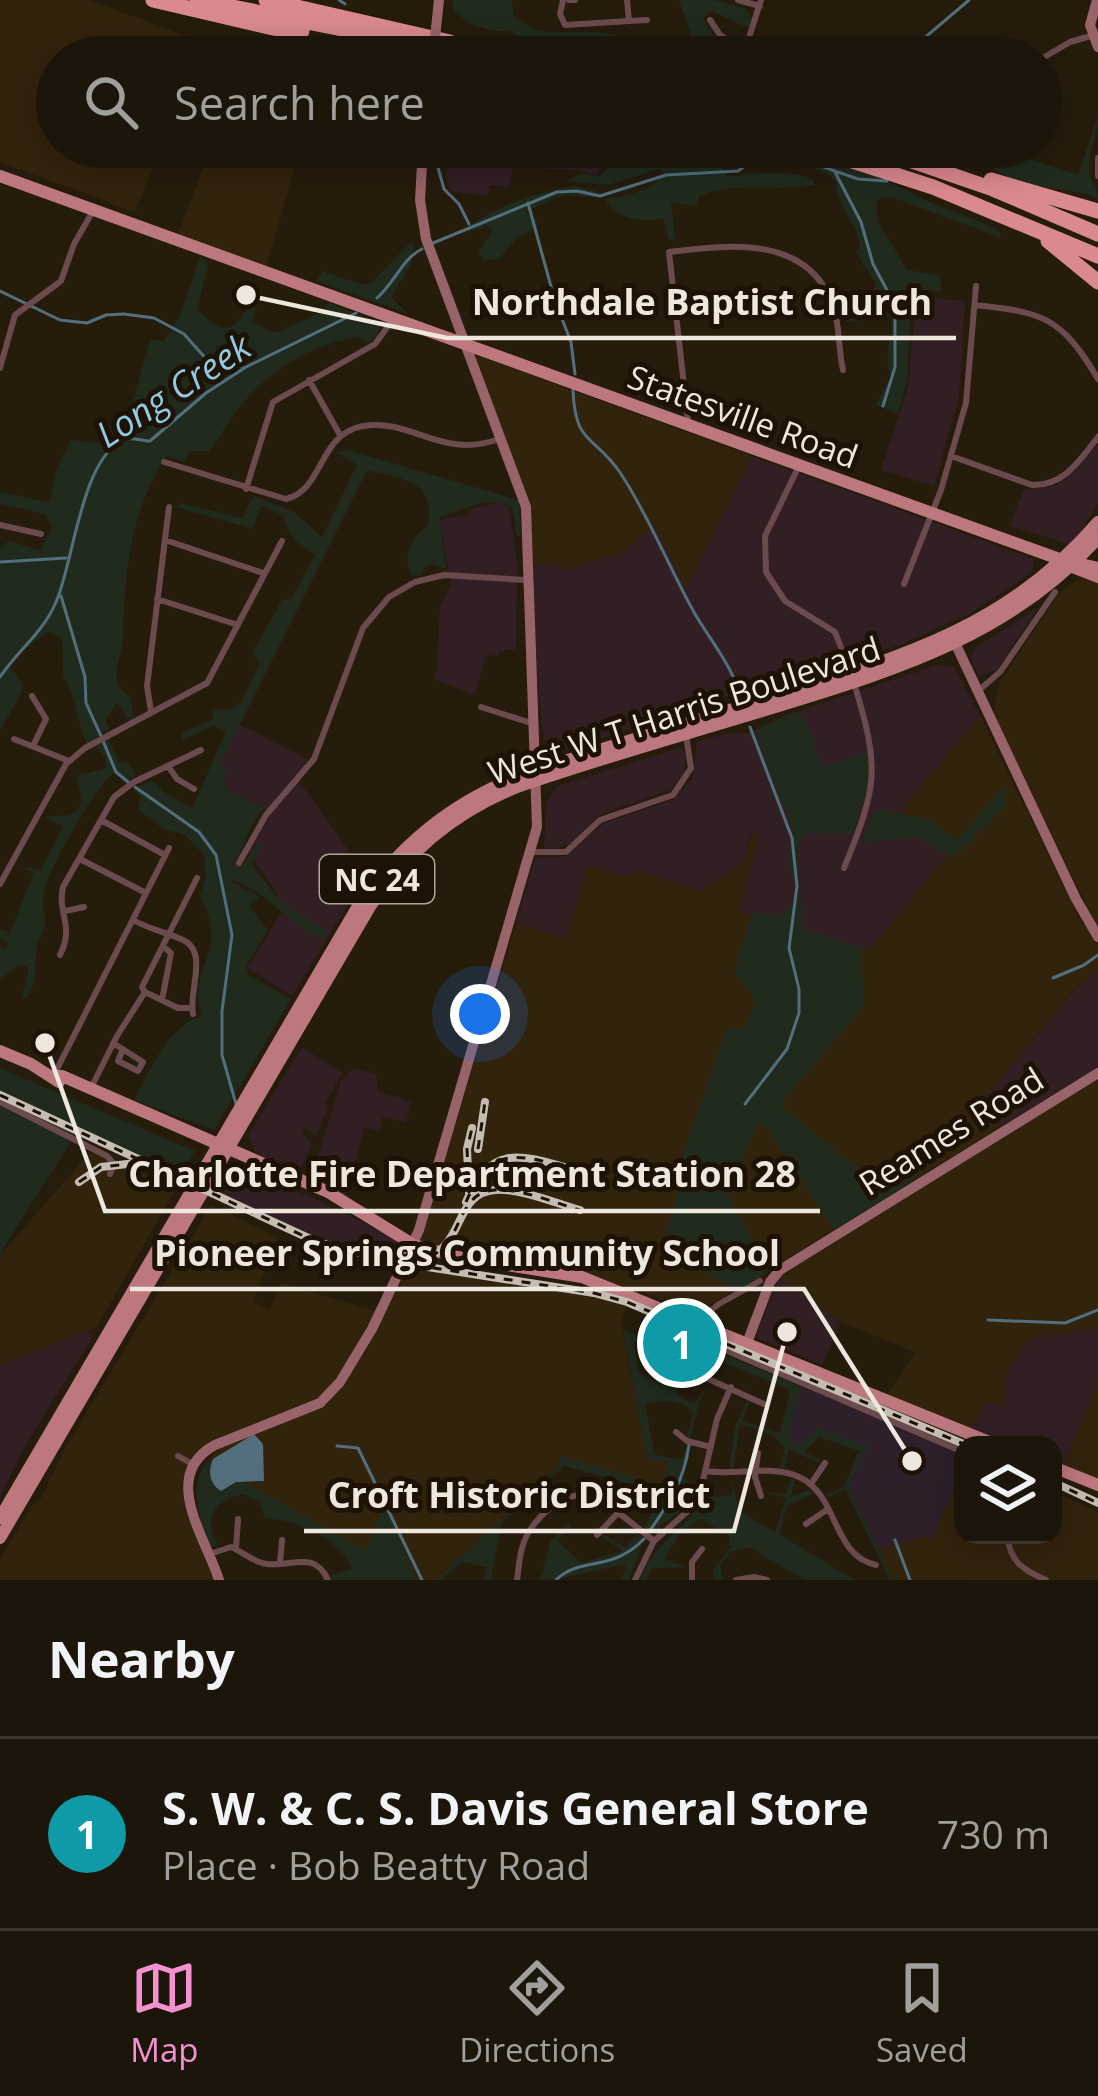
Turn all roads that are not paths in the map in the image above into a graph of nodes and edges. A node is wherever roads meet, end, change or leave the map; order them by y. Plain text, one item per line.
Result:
1 (152, 0) edge
2 (180, 0) edge
3 (197, 0) edge
4 (223, 0) edge
5 (439, 0) edge
6 (569, 0) edge
7 (627, 0) edge
8 (738, 0) edge
9 (1097, 0) edge
10 (267, 1) edge
11 (761, 3) edge
12 (1098, 11) edge
13 (647, 20) dead end
14 (710, 20) dead end
15 (629, 21) junction
16 (293, 29) junction
17 (337, 36) edge
18 (362, 36) edge
19 (370, 36) edge
20 (423, 36) edge
21 (436, 36) edge
22 (722, 36) edge
23 (750, 36) edge
24 (1095, 37) edge
25 (1062, 50) edge
26 (1098, 158) edge
27 (423, 168) edge
28 (870, 168) edge
29 (893, 168) edge
30 (931, 168) edge
31 (951, 168) edge
32 (971, 175) junction
33 (0, 176) edge
34 (1098, 176) edge
35 (94, 208) junction
36 (993, 210) junction
37 (1098, 211) edge
38 (1098, 230) edge
39 (1098, 252) edge
40 (1098, 282) edge
41 (976, 286) dead end
42 (975, 305) junction
43 (395, 317) junction
44 (463, 342) junction
45 (0, 368) edge
46 (843, 370) dead end
47 (1098, 379) edge
48 (309, 380) junction
49 (688, 425) junction
50 (340, 435) junction
51 (1098, 437) edge
52 (501, 439) junction
53 (1096, 449) edge
54 (951, 456) junction
55 (164, 462) dead end
56 (800, 465) junction
57 (246, 489) junction
58 (169, 506) dead end
59 (930, 513) junction
60 (1098, 522) edge
61 (0, 525) edge
62 (41, 534) dead end
63 (1098, 538) edge
64 (165, 540) junction
65 (282, 541) dead end
66 (1069, 562) junction
67 (1098, 568) edge
68 (264, 574) junction
69 (1098, 577) edge
70 (530, 580) junction
71 (904, 584) dead end
72 (1055, 592) dead end
73 (1017, 596) junction
74 (158, 599) junction
75 (238, 625) junction
76 (956, 645) junction
77 (852, 678) junction
78 (978, 691) junction
79 (32, 696) dead end
80 (481, 707) dead end
81 (152, 713) junction
82 (535, 723) junction
83 (686, 735) junction
84 (14, 739) dead end
85 (33, 746) junction
86 (201, 750) dead end
87 (70, 761) junction
88 (168, 766) junction
89 (537, 775) junction
90 (194, 789) dead end
91 (101, 820) junction
92 (532, 852) junction
93 (80, 859) junction
94 (239, 863) dead end
95 (844, 868) dead end
96 (197, 878) dead end
97 (382, 880) junction
98 (0, 884) edge
99 (146, 893) junction
100 (84, 907) dead end
101 (64, 911) junction
102 (133, 920) junction
103 (167, 936) junction
104 (1098, 937) edge
105 (163, 946) junction
106 (60, 955) dead end
107 (146, 992) junction
108 (162, 1000) junction
109 (113, 1043) junction
110 (123, 1049) dead end
111 (0, 1054) edge
112 (1098, 1072) edge
113 (54, 1076) junction
114 (91, 1088) junction
115 (0, 1102) edge
116 (223, 1148) junction
117 (267, 1172) junction
118 (110, 1174) dead end
119 (334, 1198) junction
120 (414, 1245) junction
121 (760, 1281) dead end
122 (696, 1322) junction
123 (747, 1343) junction
124 (662, 1377) dead end
125 (730, 1388) junction
126 (764, 1404) dead end
127 (676, 1432) dead end
128 (975, 1436) edge
129 (711, 1447) junction
130 (954, 1448) edge
131 (758, 1453) dead end
132 (178, 1456) dead end
133 (825, 1463) dead end
134 (192, 1464) junction
135 (30, 1466) junction
136 (706, 1471) junction
137 (1062, 1471) edge
138 (754, 1473) junction
139 (811, 1484) junction
140 (1098, 1485) edge
141 (761, 1496) dead end
142 (829, 1509) junction
143 (616, 1515) junction
144 (0, 1518) edge
145 (238, 1520) dead end
146 (806, 1524) dead end
147 (0, 1528) edge
148 (597, 1535) dead end
149 (0, 1538) edge
150 (282, 1540) dead end
151 (654, 1541) junction
152 (1008, 1544) edge
153 (236, 1548) junction
154 (702, 1549) dead end
155 (209, 1554) junction
156 (280, 1563) junction
157 (876, 1565) dead end
158 (219, 1580) edge
159 (328, 1580) edge
160 (517, 1580) edge
161 (635, 1580) edge
162 (692, 1580) edge
163 (736, 1580) edge
164 (767, 1580) edge
165 (1046, 1580) edge

1 - 16 highway
2 - 16 highway
3 - 18 highway
4 - 19 highway
5 - 21 main road, bridge
6 - 15 street
7 - 15 street
8 - 11 street
9 - 24 main road
10 - 20 highway
11 - 23 street
12 - 24 main road
13 - 15 street
14 - 22 street
16 - 17 highway
24 - 25 street
26 - 34 street
27 - 44 main road
28 - 36 highway
29 - 39 highway
30 - 38 highway
31 - 32 highway
32 - 37 highway
32 - 38 highway
33 - 35 main road, Statesville Road
35 - 43 main road, Statesville Road
35 - 45 street
36 - 39 highway
36 - 40 highway
41 - 42 street
42 - 47 street
42 - 54 street
43 - 44 main road, Statesville Road
43 - 48 street
44 - 49 main road, Statesville Road
44 - 52 main road
46 - 49 street
48 - 50 street
48 - 57 street
49 - 56 main road, Statesville Road
50 - 52 street
50 - 57 street
51 - 53 street
52 - 70 main road
53 - 54 street
54 - 59 street
55 - 57 street
56 - 59 main road, Statesville Road
56 - 77 street
58 - 64 street
59 - 66 main road, Statesville Road
59 - 71 street
60 - 66 main road, West W T Harris Boulevard / NC 24
61 - 62 street
63 - 66 main road, West W T Harris Boulevard / NC 24
64 - 68 street
64 - 74 street
65 - 68 street
66 - 67 main road, Statesville Road
66 - 69 main road, Statesville Road
66 - 73 main road, West W T Harris Boulevard / NC 24
66 - 76 main road, West W T Harris Boulevard / NC 24
68 - 75 street
70 - 82 main road
70 - 94 street
72 - 78 street
73 - 76 main road
73 - 77 main road, West W T Harris Boulevard / NC 24
74 - 75 street
74 - 81 street
75 - 81 street
76 - 77 main road, West W T Harris Boulevard / NC 24
76 - 78 main road
77 - 83 main road, West W T Harris Boulevard / NC 24
77 - 89 main road, West W T Harris Boulevard / NC 24
77 - 95 street
78 - 104 main road
79 - 85 street
80 - 82 street
81 - 87 street
82 - 89 main road
83 - 89 main road, West W T Harris Boulevard / NC 24
83 - 92 street
84 - 85 street
85 - 87 street
86 - 88 street
87 - 98 street
88 - 90 street
88 - 91 street
89 - 92 main road
89 - 97 main road, West W T Harris Boulevard / NC 24
89 - 97 main road, West W T Harris Boulevard / NC 24
91 - 93 street
91 - 99 street
92 - 120 main road
93 - 99 street
93 - 101 street
96 - 103 street
97 - 116 main road, West W T Harris Boulevard / NC 24
97 - 116 main road, West W T Harris Boulevard / NC 24
99 - 102 street
100 - 101 street
101 - 106 street
102 - 103 street
102 - 113 street
103 - 105 street
103 - 108 street
105 - 107 street
105 - 108 street
107 - 108 street
107 - 109 street
109 - 110 street
109 - 114 street
111 - 113 main road
112 - 123 main road, Reames Road
113 - 114 main road
113 - 116 main road
114 - 116 main road
115 - 118 street
116 - 117 main road
116 - 119 main road
116 - 135 main road, West W T Harris Boulevard / NC 24
116 - 149 main road, West W T Harris Boulevard / NC 24
117 - 119 main road
117 - 119 main road
119 - 120 main road
120 - 122 main road
120 - 134 main road
121 - 122 street
122 - 123 main road
122 - 130 street
123 - 128 main road
124 - 125 street
125 - 126 street
125 - 129 street
127 - 129 street
129 - 136 street
131 - 138 street
132 - 134 street
133 - 139 street
134 - 155 main road
135 - 144 main road, West W T Harris Boulevard / NC 24
135 - 147 main road
136 - 138 street
136 - 151 street
137 - 140 main road
138 - 139 street
138 - 141 street
139 - 142 street
142 - 146 street
142 - 157 street
143 - 148 street
143 - 151 street
143 - 160 street
145 - 153 street
150 - 156 street
151 - 161 street
152 - 165 street
153 - 155 street
153 - 156 street
154 - 162 street
155 - 158 main road
156 - 159 street
163 - 164 street

